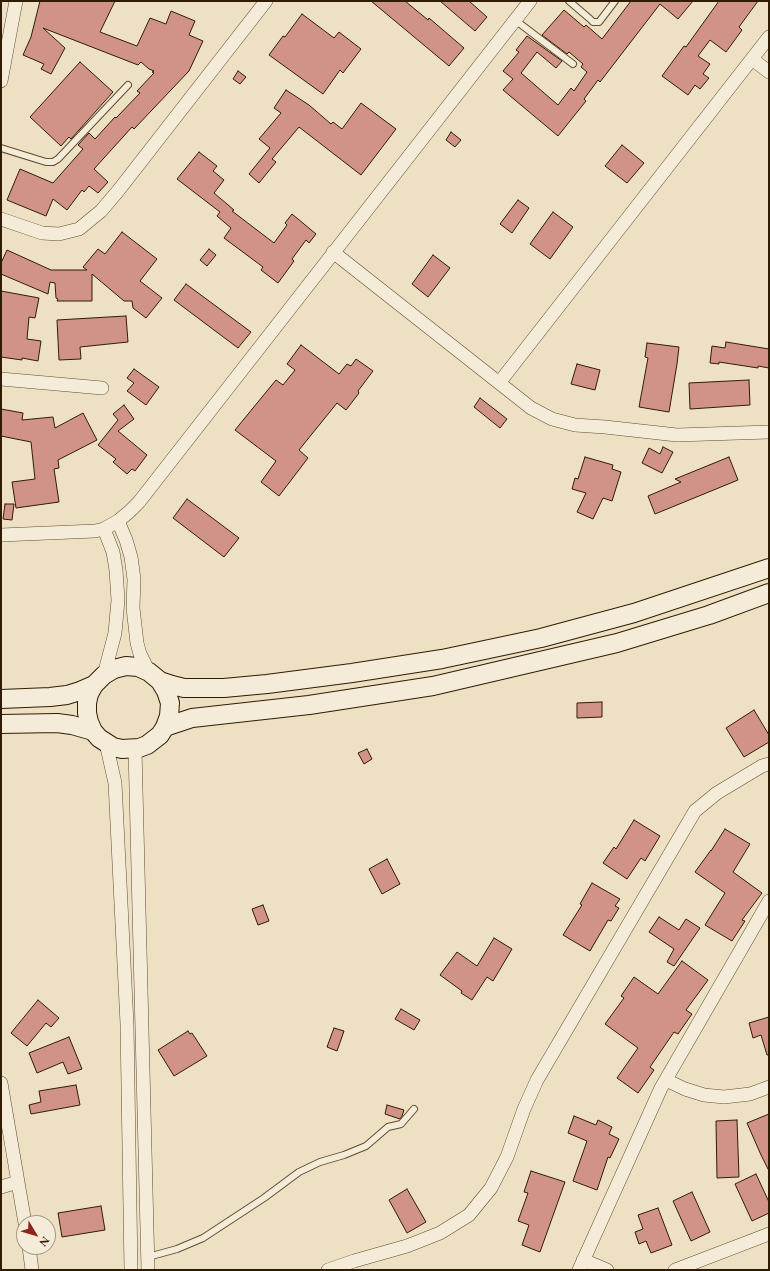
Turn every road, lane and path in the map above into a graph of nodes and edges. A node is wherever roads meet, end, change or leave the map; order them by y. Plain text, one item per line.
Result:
1 (16, 1) edge
2 (266, 1) edge
3 (530, 1) edge
4 (569, 1) edge
5 (615, 1) edge
6 (515, 20) junction
7 (769, 37) edge
8 (752, 59) junction
9 (573, 64) dead end
10 (769, 72) edge
11 (1, 81) edge
12 (128, 84) dead end
13 (1, 148) edge
14 (1, 219) edge
15 (333, 252) junction
16 (1, 379) edge
17 (500, 383) junction
18 (102, 388) dead end
19 (769, 432) edge
20 (118, 521) junction
21 (104, 529) junction
22 (1, 535) edge
23 (769, 568) edge
24 (769, 593) edge
25 (154, 676) junction
26 (99, 680) junction
27 (1, 699) edge
28 (1, 724) edge
29 (165, 727) junction
30 (100, 737) junction
31 (135, 749) junction
32 (769, 764) edge
33 (769, 901) edge
34 (666, 1080) junction
35 (1, 1083) edge
36 (769, 1087) edge
37 (414, 1109) dead end
38 (18, 1182) junction
39 (1, 1187) edge
40 (24, 1215) edge
41 (769, 1234) edge
42 (30, 1255) edge
43 (148, 1257) junction
44 (581, 1265) edge
45 (32, 1270) edge
46 (131, 1270) edge
47 (148, 1270) edge
48 (328, 1270) edge
49 (607, 1270) edge
50 (675, 1270) edge

1 - 11 street
2 - 14 street
3 - 6 street
4 - 5 lane
6 - 9 lane
6 - 15 street
7 - 8 street
8 - 10 street
8 - 17 street
12 - 13 lane
15 - 17 street
15 - 20 street
16 - 18 street
17 - 19 street
20 - 21 street
20 - 25 street
21 - 22 street
21 - 26 street
23 - 25 main road
24 - 29 main road
25 - 26 main road
25 - 29 main road
26 - 27 main road
26 - 30 main road
28 - 30 main road
29 - 31 main road
30 - 31 main road
30 - 46 street
31 - 43 street
32 - 48 street
33 - 34 street
34 - 36 street
34 - 44 street
35 - 38 street
37 - 43 lane
38 - 39 street
38 - 40 street
41 - 50 street
42 - 45 street
43 - 47 street
44 - 49 street

